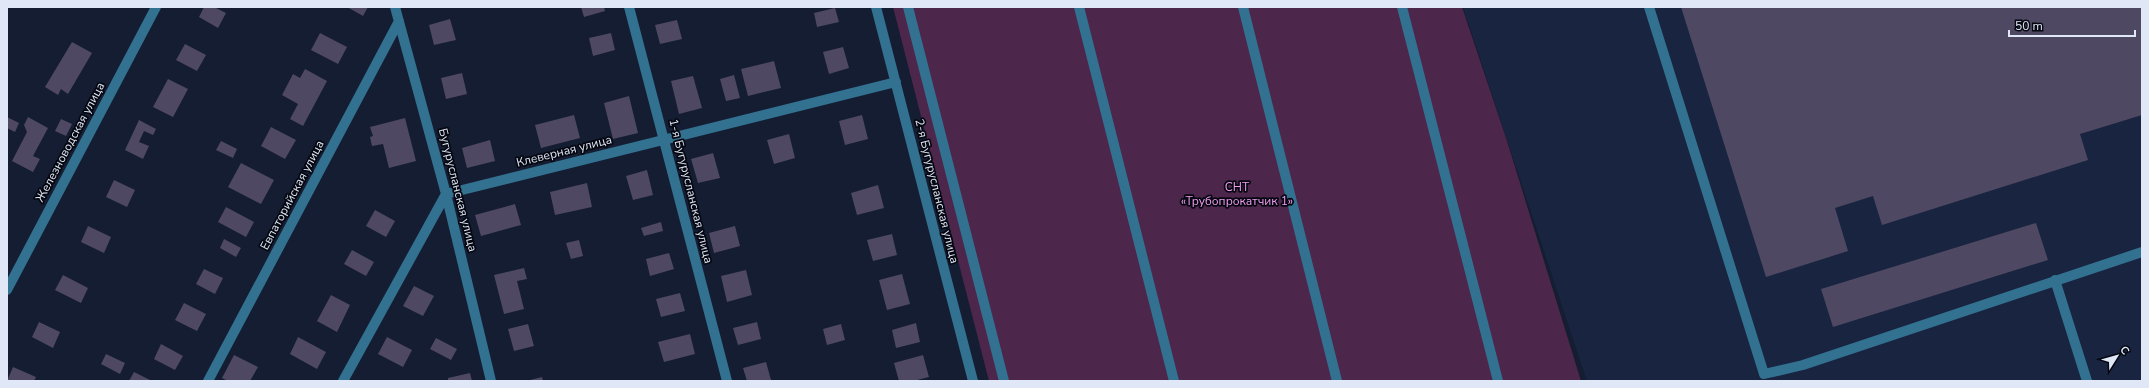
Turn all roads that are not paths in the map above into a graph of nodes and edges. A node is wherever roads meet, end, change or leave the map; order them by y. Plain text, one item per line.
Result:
1 (156, 7) edge
2 (395, 7) edge
3 (630, 7) edge
4 (876, 7) edge
5 (908, 7) edge
6 (1079, 7) edge
7 (1243, 7) edge
8 (1402, 7) edge
9 (1649, 7) edge
10 (399, 21) junction
11 (896, 82) junction
12 (665, 139) junction
13 (446, 194) junction
14 (2142, 252) edge
15 (2055, 280) junction
16 (7, 290) edge
17 (1765, 378) edge
18 (208, 381) edge
19 (343, 381) edge
20 (491, 381) edge
21 (727, 381) edge
22 (973, 381) edge
23 (1004, 381) edge
24 (1174, 381) edge
25 (1337, 381) edge
26 (1498, 381) edge
27 (2087, 381) edge

1 - 16 street, Железноводская улица
2 - 10 street, Бугурусланская улица
3 - 12 street, 1-я Бугурусланская улица
4 - 11 street, 2-я Бугурусланская улица
5 - 23 street
6 - 24 street
7 - 25 street
8 - 26 street
9 - 17 street
10 - 13 street, Бугурусланская улица
10 - 18 street, Евпаторийская улица
11 - 12 street, Клеверная улица
11 - 22 street, 2-я Бугурусланская улица
12 - 13 street, Клеверная улица
12 - 21 street, 1-я Бугурусланская улица
13 - 19 street
13 - 20 street, Бугурусланская улица
14 - 15 street
15 - 17 street
15 - 27 street

